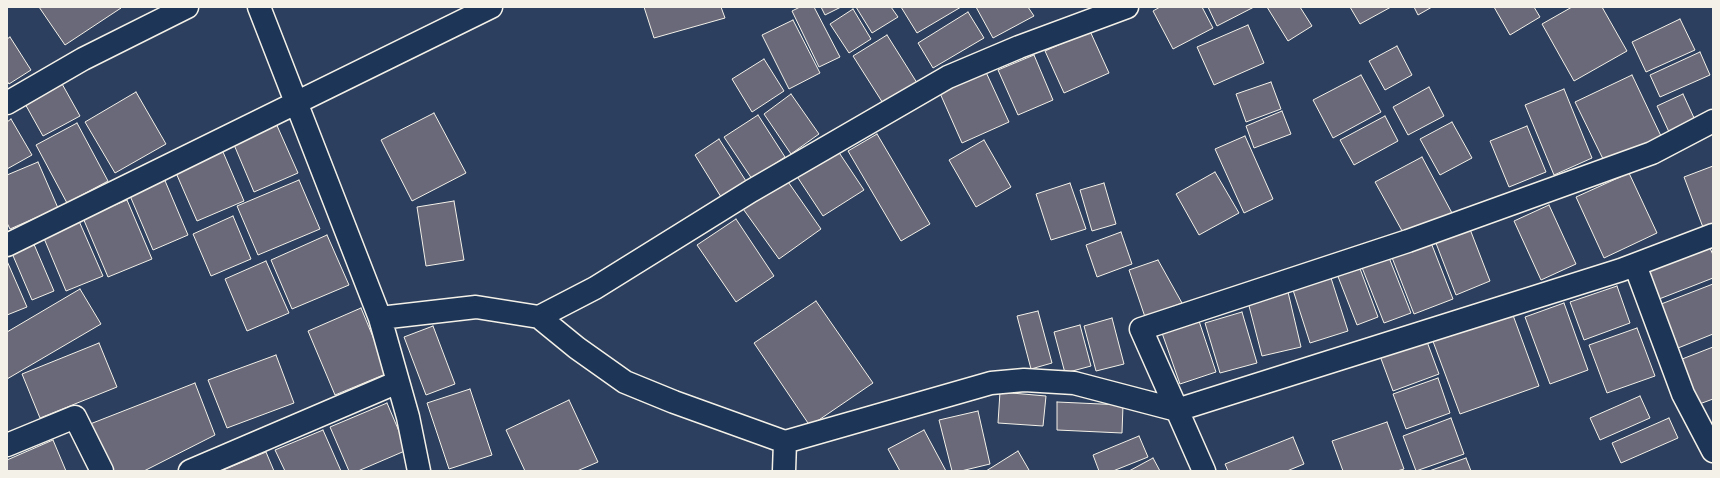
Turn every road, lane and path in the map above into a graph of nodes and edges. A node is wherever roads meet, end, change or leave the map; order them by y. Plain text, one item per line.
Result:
1 (187, 7) edge
2 (259, 7) edge
3 (492, 7) edge
4 (1127, 7) edge
5 (296, 102) junction
6 (7, 103) edge
7 (1713, 121) edge
8 (1713, 235) edge
9 (7, 245) edge
10 (1635, 264) junction
11 (539, 317) junction
12 (380, 318) junction
13 (398, 382) junction
14 (1177, 410) junction
15 (785, 442) junction
16 (7, 445) edge
17 (1713, 452) edge
18 (102, 471) edge
19 (190, 471) edge
20 (419, 471) edge
21 (784, 471) edge
22 (1204, 471) edge

1 - 6 street
2 - 5 street
3 - 5 street
4 - 11 street
5 - 9 street
5 - 12 street
7 - 14 street
8 - 10 street
10 - 14 street
10 - 17 street
11 - 12 street
11 - 15 street
12 - 13 street
13 - 19 street
13 - 20 street
14 - 15 street
14 - 22 street
15 - 21 street
16 - 18 street

